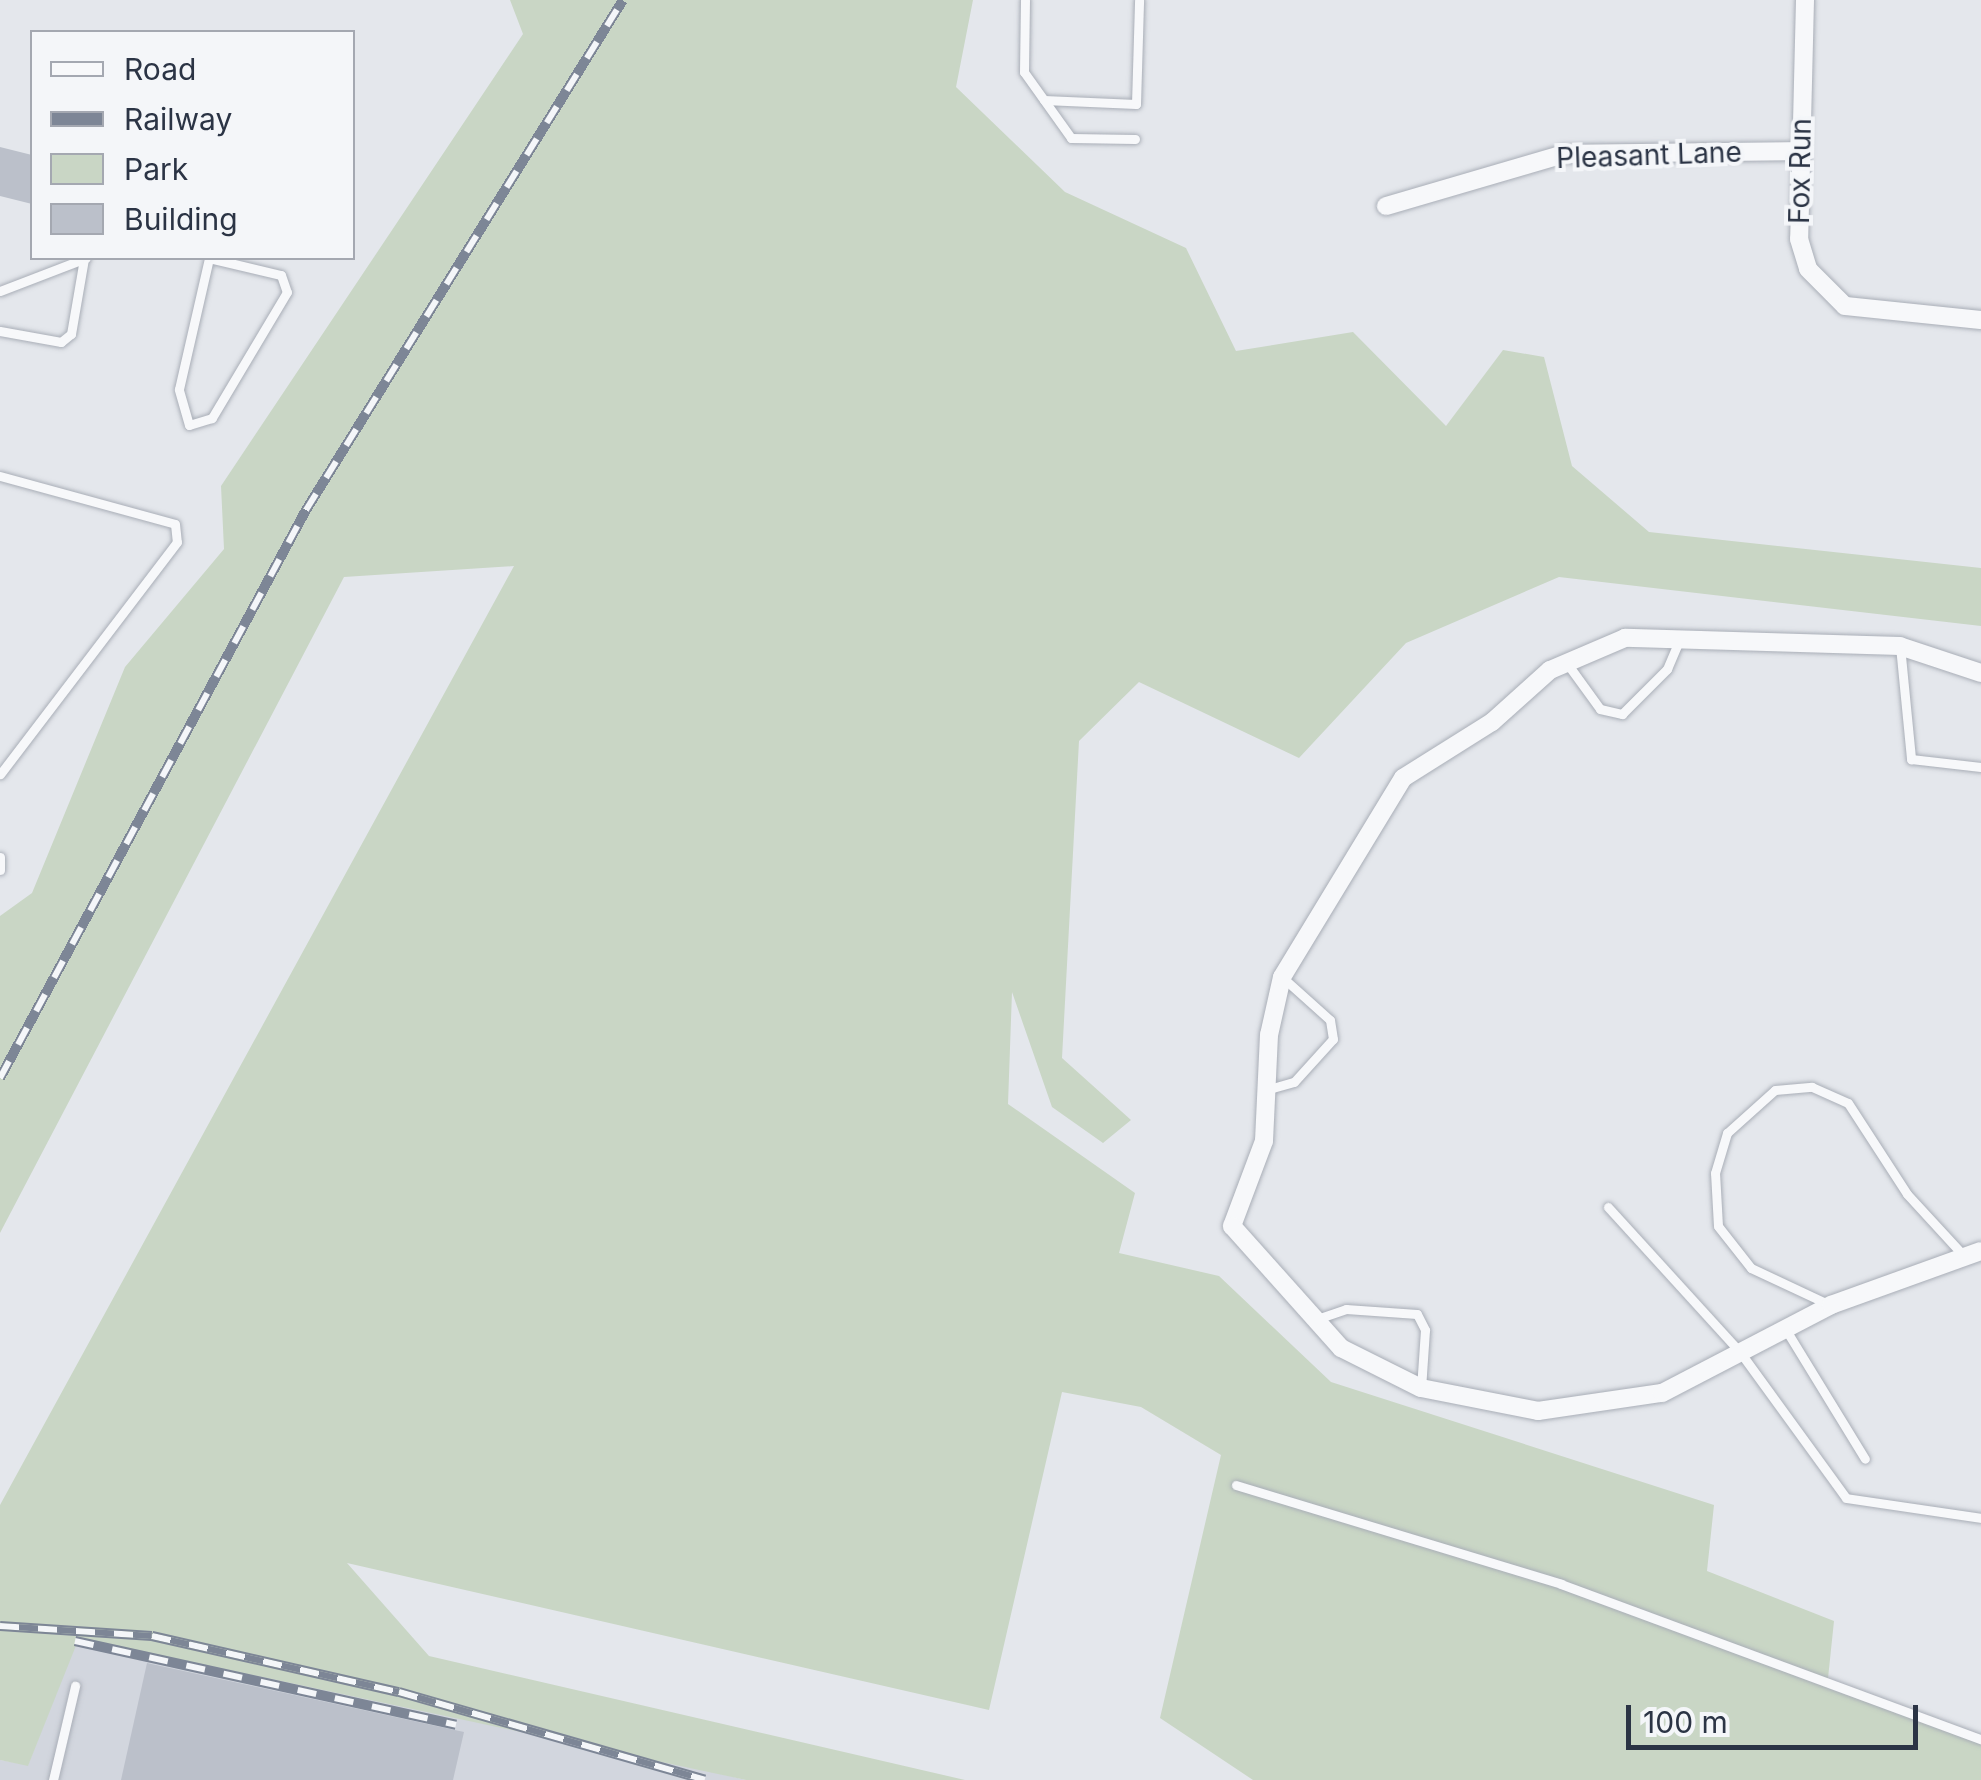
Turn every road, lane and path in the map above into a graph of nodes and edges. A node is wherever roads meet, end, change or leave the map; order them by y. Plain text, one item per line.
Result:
1 (1024, 0) edge
2 (1139, 0) edge
3 (1805, 0) edge
4 (1044, 100) junction
5 (1134, 139) dead end
6 (1799, 151) junction
7 (1386, 206) dead end
8 (81, 260) edge
9 (86, 260) edge
10 (209, 260) edge
11 (217, 260) edge
12 (0, 290) edge
13 (1981, 320) edge
14 (0, 331) edge
15 (0, 476) edge
16 (1682, 635) junction
17 (1900, 646) junction
18 (1565, 661) junction
19 (1981, 673) edge
20 (1981, 767) edge
21 (0, 774) edge
22 (0, 856) edge
23 (0, 870) edge
24 (1282, 976) junction
25 (1269, 1088) junction
26 (1608, 1207) dead end
27 (1972, 1253) edge
28 (1831, 1305) junction
29 (1311, 1321) junction
30 (1786, 1330) junction
31 (1740, 1352) junction
32 (1421, 1388) junction
33 (1865, 1458) dead end
34 (1236, 1485) dead end
35 (1981, 1518) edge
36 (75, 1686) dead end
37 (1981, 1739) edge
38 (52, 1780) edge

1 - 4 lane
2 - 4 lane
3 - 6 street, Fox Run
4 - 5 lane
6 - 7 street, Pleasant Lane
6 - 13 street, Fox Run
8 - 12 lane
9 - 14 lane
10 - 11 lane
15 - 21 lane
16 - 17 street
16 - 18 street
16 - 18 lane
17 - 19 street
17 - 20 lane
18 - 24 street
22 - 23 lane
24 - 25 street
24 - 25 lane
25 - 29 street
26 - 31 lane
27 - 28 street
27 - 28 lane
28 - 30 street
29 - 32 street
29 - 32 lane
30 - 31 street
30 - 33 lane
31 - 32 street
31 - 35 lane
34 - 37 lane
36 - 38 lane

